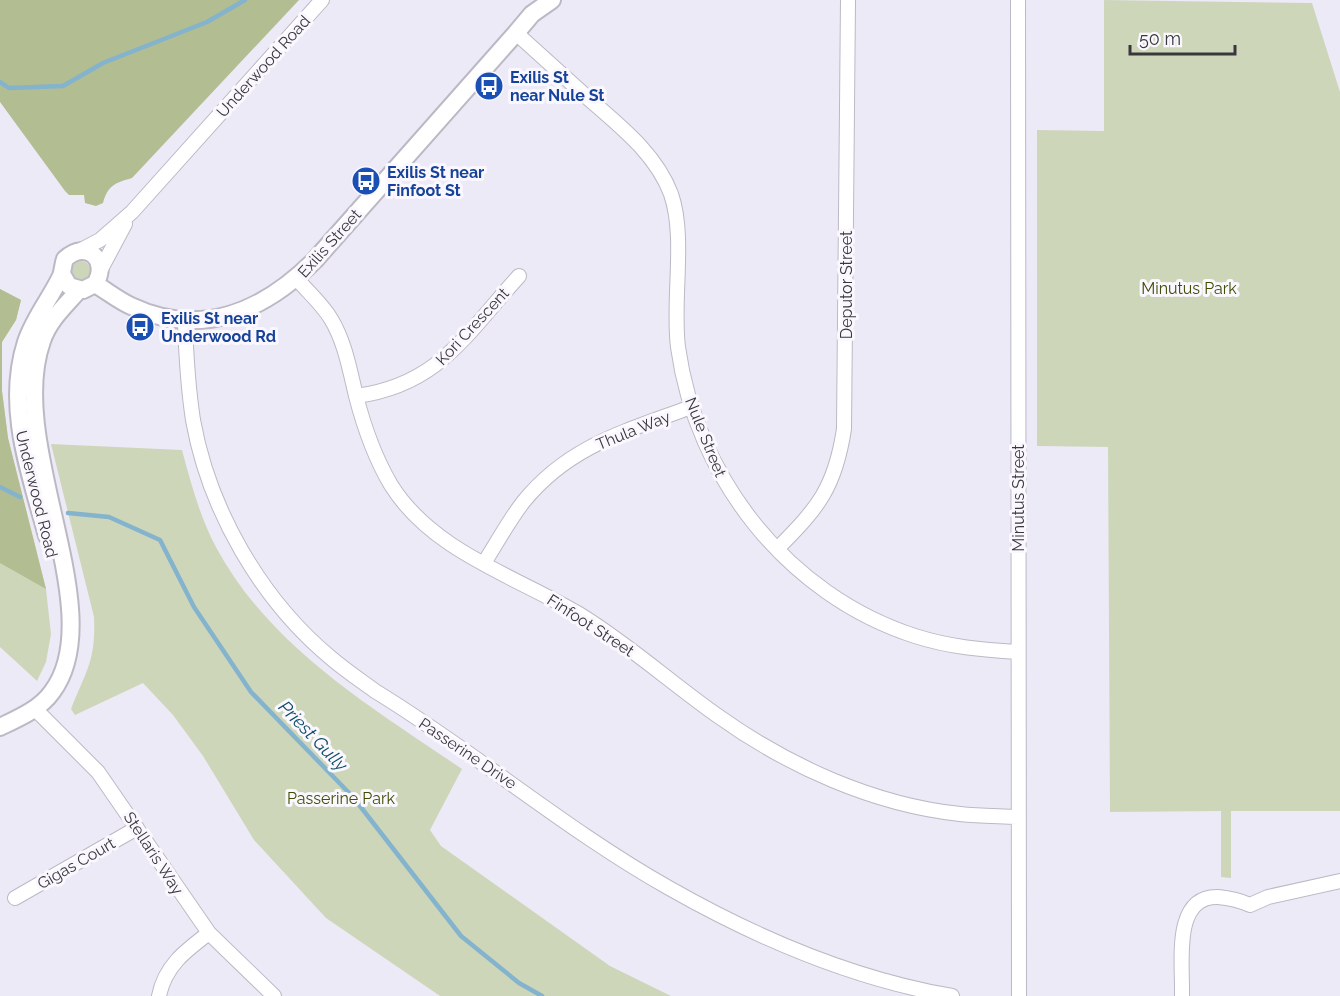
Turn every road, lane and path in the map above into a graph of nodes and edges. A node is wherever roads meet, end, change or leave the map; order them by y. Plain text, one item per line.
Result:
1 (322, 0) edge
2 (552, 0) edge
3 (848, 0) edge
4 (1018, 0) edge
5 (536, 7) edge
6 (516, 33) junction
7 (132, 212) junction
8 (79, 251) junction
9 (62, 274) junction
10 (519, 276) dead end
11 (297, 279) junction
12 (92, 281) junction
13 (185, 320) junction
14 (356, 396) junction
15 (691, 407) junction
16 (777, 549) junction
17 (484, 563) junction
18 (71, 615) junction
19 (1018, 652) junction
20 (35, 709) junction
21 (0, 727) edge
22 (1017, 817) junction
23 (137, 828) junction
24 (1340, 881) edge
25 (15, 898) dead end
26 (209, 933) junction
27 (159, 996) edge
28 (274, 996) edge
29 (952, 996) edge
30 (1019, 996) edge
31 (1182, 996) edge

1 - 7 street, Underwood Road
2 - 5 street, Exilis Street
3 - 16 street, Deputor Street
4 - 19 street, Minutus Street
5 - 6 street, Exilis Street
6 - 11 street, Exilis Street
6 - 15 street, Nule Street
7 - 8 street, Underwood Road
7 - 12 street, Underwood Road
8 - 9 street, Underwood Road
8 - 12 street
9 - 12 street
9 - 18 street, Underwood Road
10 - 14 street, Kori Crescent
11 - 13 street, Exilis Street
11 - 14 street, Finfoot Street
12 - 13 street, Exilis Street
12 - 18 street, Underwood Road
13 - 29 street, Passerine Drive
14 - 17 street, Finfoot Street
15 - 16 street, Nule Street
15 - 17 street, Thula Way
16 - 19 street, Nule Street
17 - 22 street, Finfoot Street
18 - 20 street, Underwood Road
19 - 22 street, Minutus Street
20 - 21 street, Underwood Road
20 - 23 street, Stellaris Way
22 - 30 street, Minutus Street
23 - 25 street, Gigas Court
23 - 26 street, Stellaris Way
24 - 31 street
26 - 27 street
26 - 28 street, Stellaris Way

